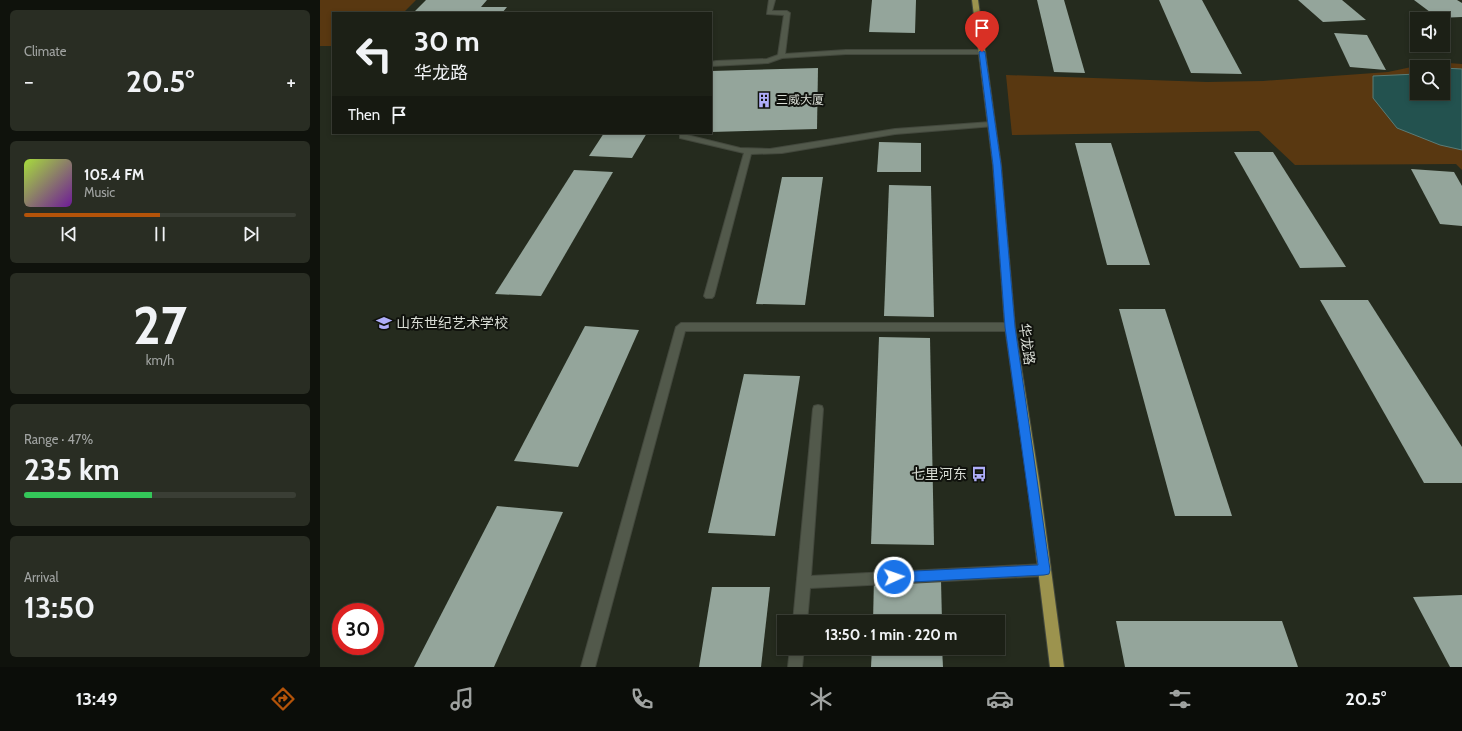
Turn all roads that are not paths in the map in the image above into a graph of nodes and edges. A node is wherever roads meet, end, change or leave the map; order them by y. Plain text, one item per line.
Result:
1 (772, 0) edge
2 (975, 0) edge
3 (982, 52) junction
4 (781, 56) junction
5 (712, 64) edge
6 (991, 124) junction
7 (684, 134) edge
8 (748, 151) junction
9 (709, 296) dead end
10 (1010, 327) junction
11 (818, 409) dead end
12 (1044, 570) junction
13 (804, 582) junction
14 (801, 615) edge
15 (796, 655) edge
16 (588, 667) edge
17 (795, 667) edge
18 (1057, 667) edge

1 - 4 street
2 - 3 main road, 华龙路
3 - 4 street
3 - 6 main road, 华龙路
4 - 5 street
6 - 8 street
6 - 10 main road, 华龙路
7 - 8 street
8 - 9 street
10 - 12 main road, 华龙路
10 - 16 street
11 - 13 street
12 - 13 street
12 - 18 main road, 华龙路
13 - 14 street
15 - 17 street

